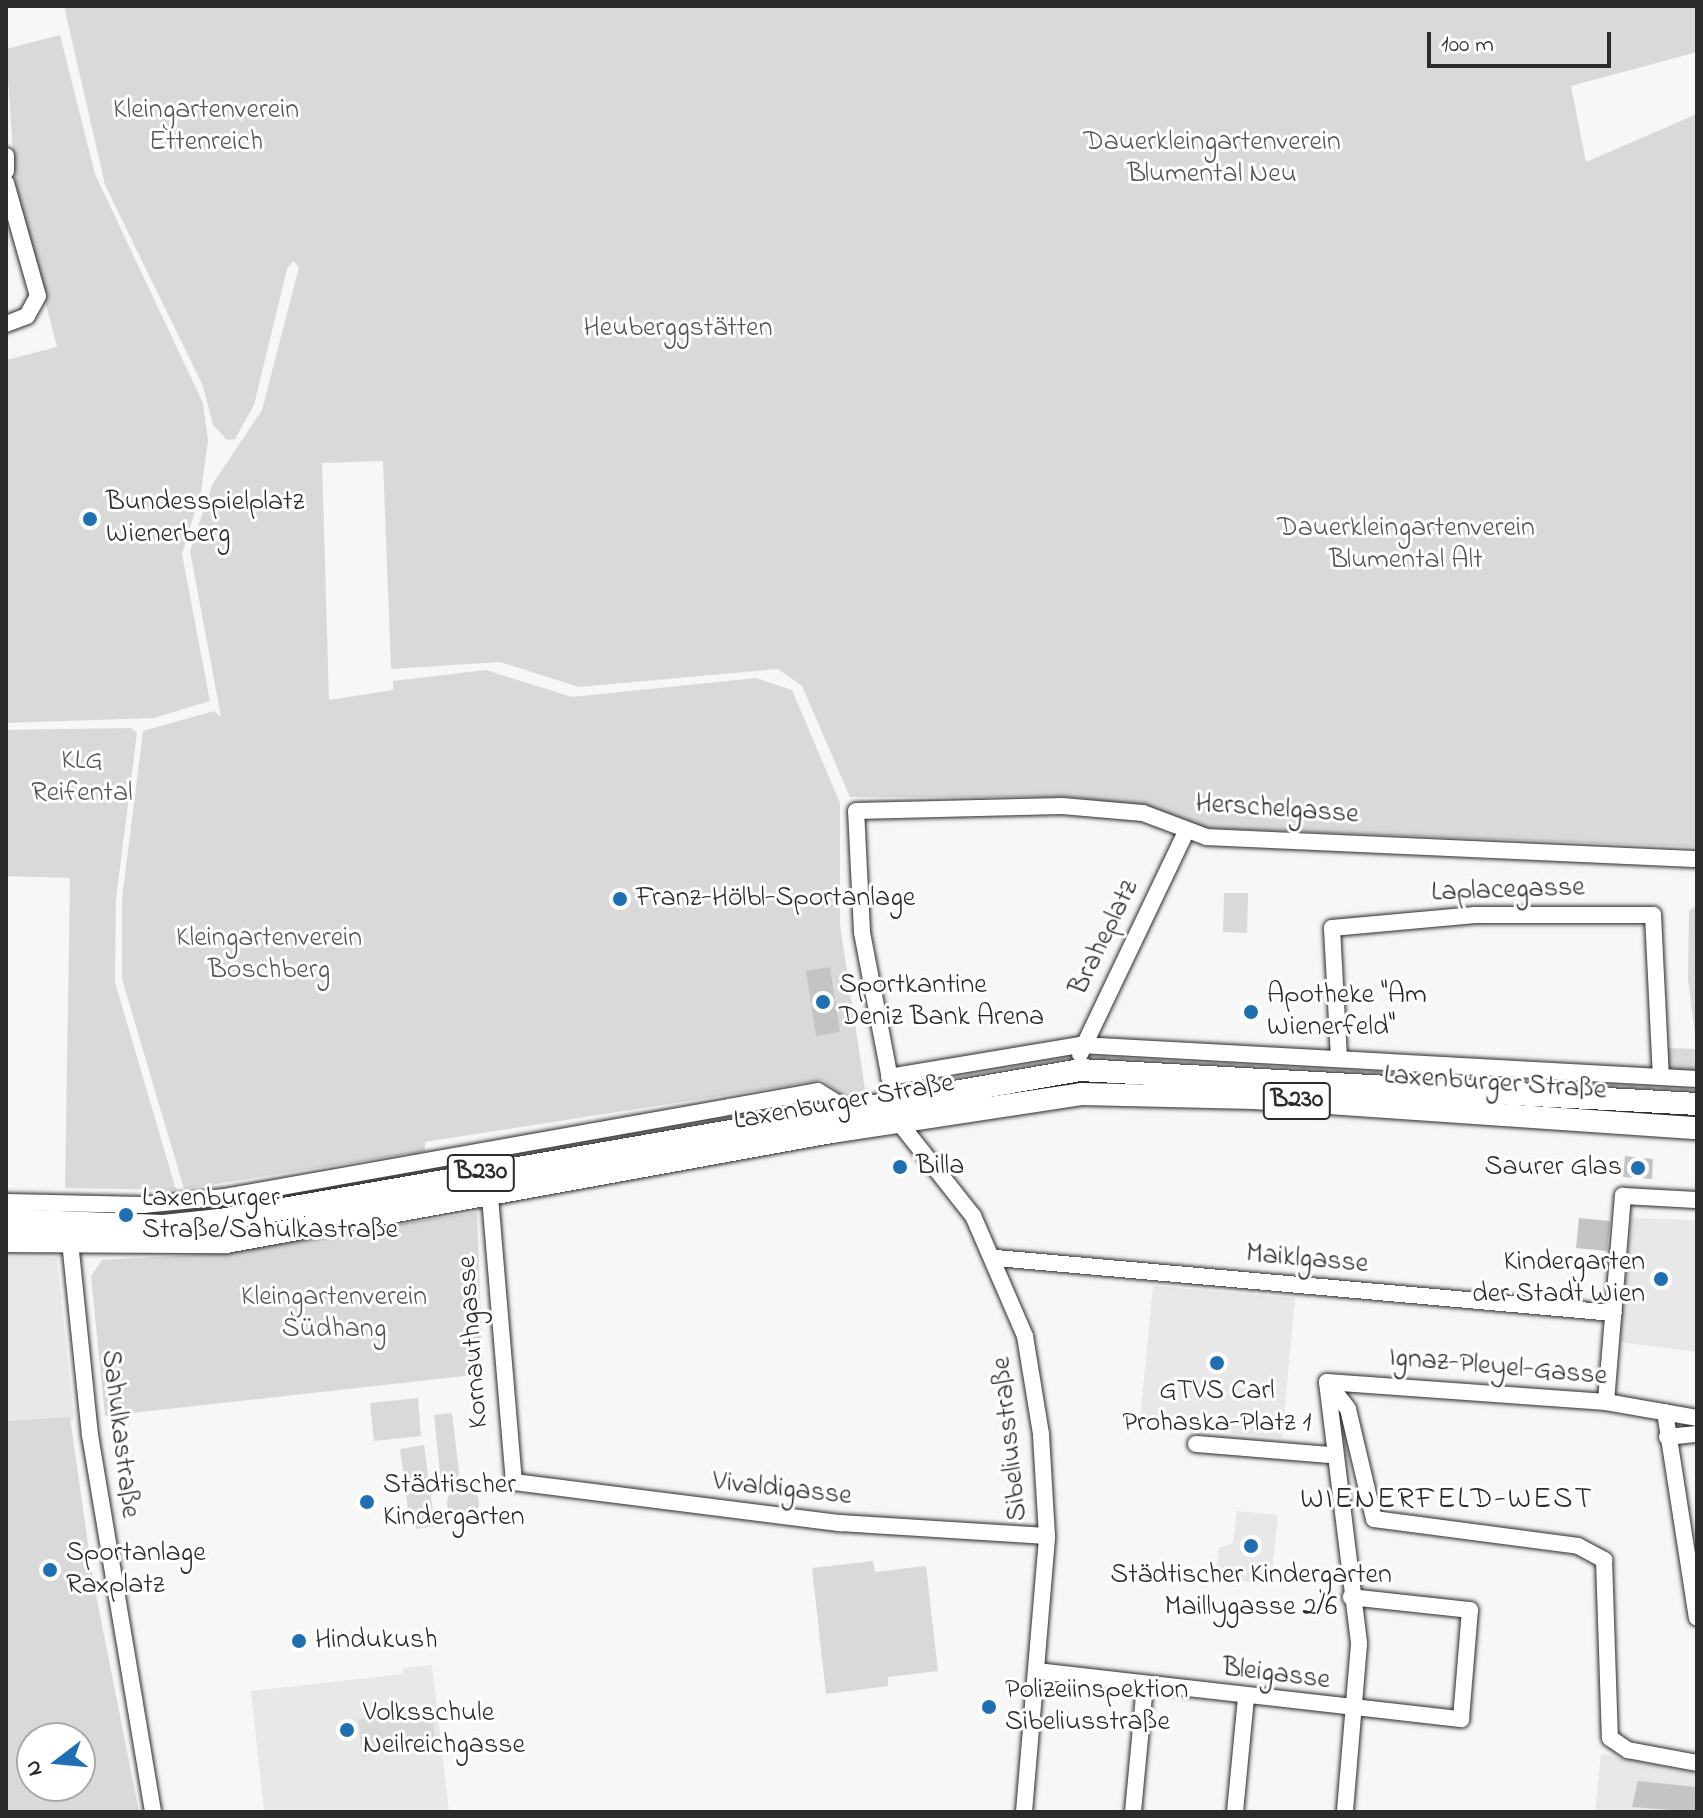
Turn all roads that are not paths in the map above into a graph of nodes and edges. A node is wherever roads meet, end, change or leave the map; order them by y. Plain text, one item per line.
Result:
1 (6, 156) edge
2 (6, 171) edge
3 (6, 183) edge
4 (6, 324) edge
5 (856, 811) joint
6 (1186, 832) junction
7 (1697, 859) edge
8 (1080, 1045) junction
9 (1339, 1058) junction
10 (1080, 1070) junction
11 (1661, 1077) junction
12 (1697, 1079) edge
13 (891, 1087) junction
14 (1697, 1104) edge
15 (898, 1121) junction
16 (1697, 1128) edge
17 (490, 1197) junction
18 (1697, 1200) edge
19 (6, 1202) edge
20 (6, 1220) edge
21 (67, 1223) junction
22 (6, 1241) edge
23 (996, 1258) junction
24 (1614, 1313) junction
25 (1327, 1382) junction
26 (1606, 1402) junction
27 (1665, 1412) junction
28 (1697, 1418) edge
29 (1697, 1434) edge
30 (1667, 1437) junction
31 (1196, 1444) dead end
32 (1331, 1455) junction
33 (514, 1482) joint
34 (1047, 1536) junction
35 (1351, 1597) junction
36 (1697, 1618) edge
37 (1038, 1671) junction
38 (1145, 1685) junction
39 (1246, 1697) junction
40 (1356, 1711) junction
41 (1697, 1763) edge
42 (153, 1812) edge
43 (1024, 1812) edge
44 (1133, 1812) edge
45 (1235, 1812) edge
46 (1345, 1812) edge

1 - 2 street
3 - 4 street
5 - 6 street, Herschelgasse
5 - 13 street, Sibeliusstraße
6 - 7 street, Herschelgasse
6 - 8 street, Braheplatz
8 - 9 street, Laxenburger Straße
8 - 10 street, Braheplatz
8 - 13 street, Laxenburger Straße
9 - 11 street, Laxenburger Straße
9 - 11 street, Laplacegasse
10 - 13 main road, Laxenburger Straße / B230
10 - 14 main road, Laxenburger Straße / B230
11 - 12 street, Laxenburger Straße
13 - 15 street, Sibeliusstraße
13 - 21 main road, Laxenburger Straße / B230
15 - 16 main road, Laxenburger Straße / B230
15 - 17 main road, Laxenburger Straße / B230
15 - 23 street, Sibeliusstraße
17 - 21 main road, Laxenburger Straße / B230
17 - 33 street, Kornauthgasse
18 - 24 street
19 - 21 street, Laxenburger Straße
20 - 21 main road, Laxenburger Straße / B230
21 - 22 main road, Laxenburger Straße / B230
21 - 42 street, Sahulkastraße
23 - 24 street, Maiklgasse
23 - 34 street, Sibeliusstraße
24 - 26 street
25 - 26 street, Ignaz-Pleyel-Gasse
25 - 32 street
25 - 41 street
26 - 27 street, Ignaz-Pleyel-Gasse
27 - 28 street, Ignaz-Pleyel-Gasse
27 - 30 street
29 - 30 street
30 - 36 street
31 - 32 street
32 - 35 street
33 - 34 street, Vivaldigasse
34 - 37 street, Sibeliusstraße
35 - 40 street
35 - 40 street, Bleigasse
37 - 38 street, Bleigasse
37 - 43 street, Sibeliusstraße
38 - 39 street, Bleigasse
38 - 44 street
39 - 40 street, Bleigasse
39 - 45 street
40 - 46 street

